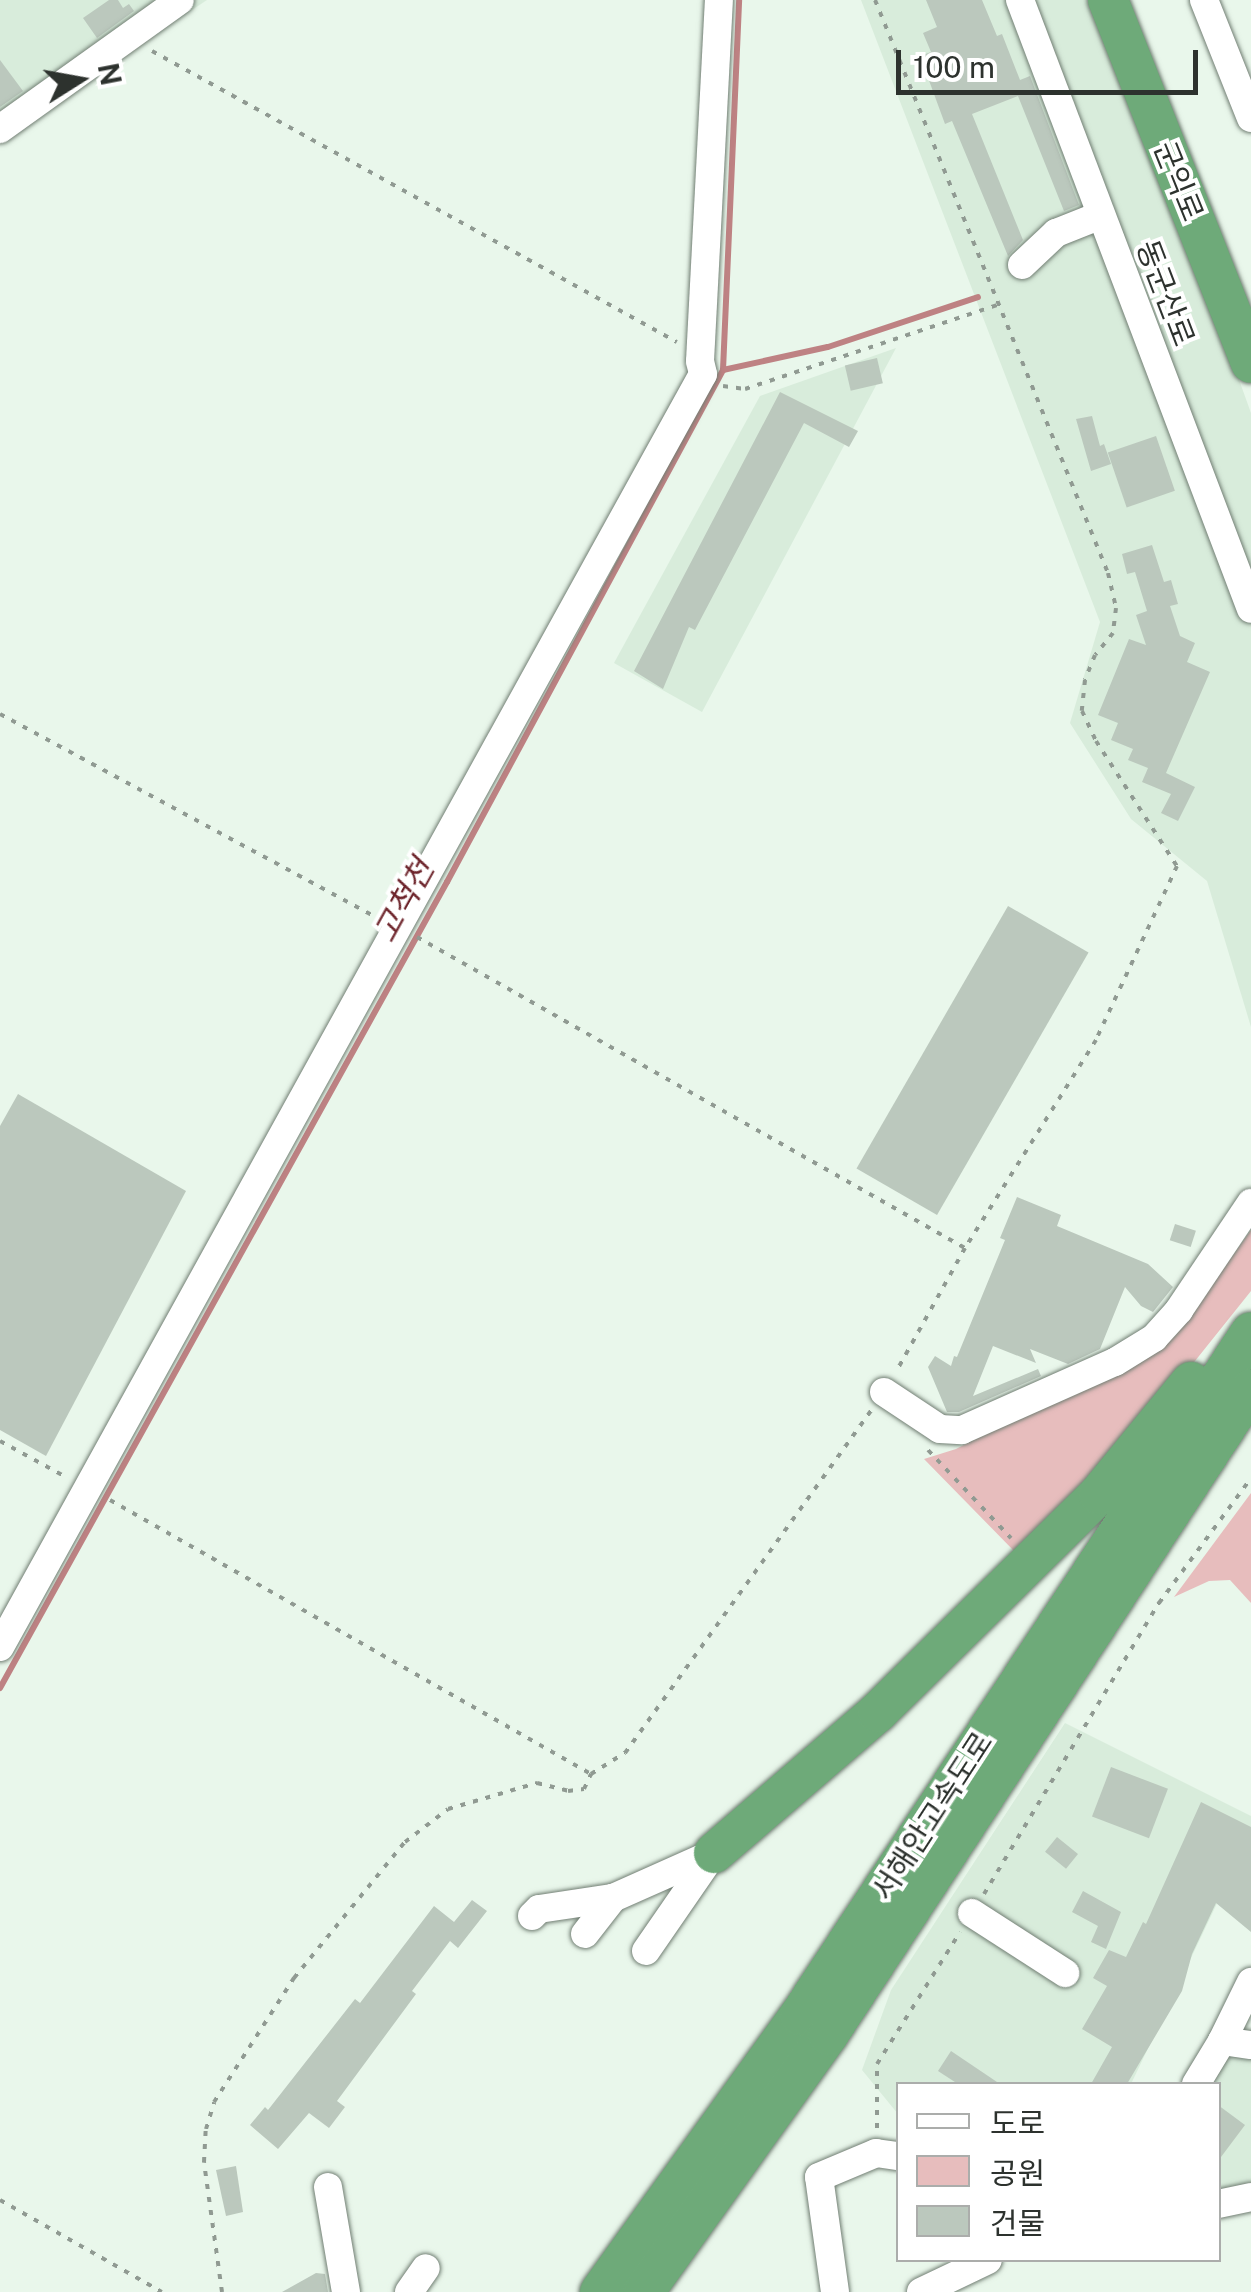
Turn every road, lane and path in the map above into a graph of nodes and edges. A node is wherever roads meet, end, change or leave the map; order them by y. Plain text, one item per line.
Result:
1 (180, 0) edge
2 (719, 0) edge
3 (876, 0) edge
4 (1020, 0) edge
5 (1108, 0) edge
6 (1137, 0) edge
7 (1204, 0) edge
8 (124, 42) junction
9 (1251, 118) edge
10 (0, 129) edge
11 (1102, 216) junction
12 (1022, 265) dead end
13 (1251, 288) edge
14 (998, 305) junction
15 (700, 361) junction
16 (1251, 362) edge
17 (730, 390) dead end
18 (1251, 609) edge
19 (0, 714) edge
20 (396, 928) junction
21 (434, 947) dead end
22 (1251, 1204) edge
23 (965, 1248) junction
24 (1251, 1310) edge
25 (1251, 1332) edge
26 (1251, 1389) edge
27 (885, 1404) junction
28 (0, 1441) edge
29 (921, 1443) dead end
30 (1251, 1478) edge
31 (88, 1488) junction
32 (120, 1506) dead end
33 (1015, 1542) dead end
34 (0, 1648) edge
35 (591, 1774) junction
36 (714, 1853) junction
37 (613, 1898) junction
38 (972, 1913) junction
39 (532, 1916) dead end
40 (585, 1934) dead end
41 (646, 1951) dead end
42 (1064, 1972) dead end
43 (1251, 1982) edge
44 (1222, 2041) junction
45 (1251, 2045) edge
46 (1197, 2082) edge
47 (888, 2155) edge
48 (328, 2187) dead end
49 (1251, 2198) edge
50 (0, 2200) edge
51 (1221, 2203) edge
52 (359, 2231) dead end
53 (984, 2262) edge
54 (426, 2268) dead end
55 (345, 2281) edge
56 (162, 2292) edge
57 (222, 2292) edge
58 (409, 2292) edge
59 (600, 2292) edge
60 (644, 2292) edge
61 (835, 2292) edge
62 (920, 2292) edge

1 - 8 street
2 - 15 street
3 - 14 path
4 - 11 street, 동군산로
5 - 16 highway, 군익로
6 - 13 highway, 군익로
7 - 9 street
8 - 10 street
8 - 15 path
11 - 12 street
11 - 18 street, 동군산로
14 - 17 path
14 - 23 path
15 - 20 street
19 - 20 path
20 - 31 street
21 - 23 path
22 - 27 street
23 - 27 path
24 - 36 highway
25 - 59 highway, 서해안고속도로
26 - 60 highway, 서해안고속도로
27 - 35 path
28 - 31 path
29 - 33 path
30 - 38 path
31 - 34 street
32 - 35 path
35 - 57 path
36 - 37 street
36 - 41 street
37 - 39 street
37 - 40 street
38 - 42 street
38 - 47 path
43 - 44 street
44 - 45 street
44 - 46 street
47 - 61 street
48 - 55 street
49 - 51 street
50 - 56 path
52 - 55 street
53 - 62 street
54 - 58 street

